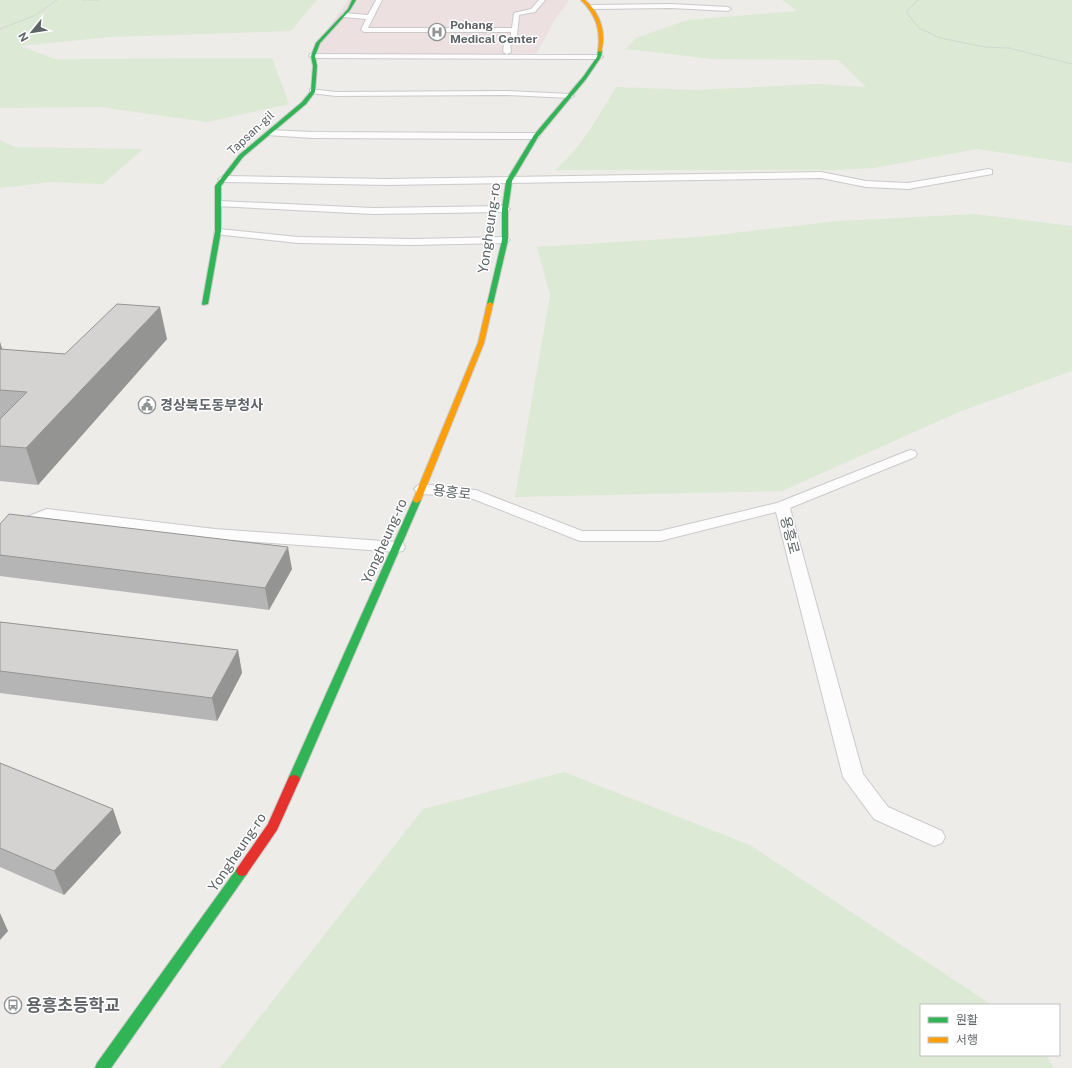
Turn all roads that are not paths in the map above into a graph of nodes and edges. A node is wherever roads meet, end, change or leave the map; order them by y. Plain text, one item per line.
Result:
1 (354, 0) edge
2 (379, 0) edge
3 (542, 0) edge
4 (583, 0) edge
5 (592, 7) junction
6 (728, 9) dead end
7 (344, 15) junction
8 (372, 19) junction
9 (509, 20) dead end
10 (517, 20) junction
11 (515, 30) junction
12 (442, 48) dead end
13 (404, 50) dead end
14 (507, 52) dead end
15 (313, 56) junction
16 (599, 57) junction
17 (312, 91) junction
18 (570, 96) junction
19 (270, 133) junction
20 (536, 136) junction
21 (989, 172) dead end
22 (223, 179) junction
23 (509, 181) junction
24 (220, 204) junction
25 (505, 209) junction
26 (219, 232) junction
27 (505, 240) junction
28 (205, 304) dead end
29 (910, 454) dead end
30 (422, 489) junction
31 (782, 506) junction
32 (4, 534) edge
33 (397, 547) junction
34 (934, 837) dead end
35 (102, 1068) edge

1 - 7 street
2 - 8 lane
3 - 10 lane
4 - 5 street, Yongheung-ro
5 - 6 lane
5 - 16 street, Yongheung-ro
7 - 8 lane
7 - 15 street
8 - 11 lane
9 - 10 lane
10 - 11 lane
11 - 14 lane
12 - 13 lane
15 - 16 lane
15 - 17 street
16 - 18 street, Yongheung-ro
17 - 18 lane
17 - 19 street, Tapsan-gil
18 - 20 street, Yongheung-ro
19 - 20 lane
19 - 22 street, Tapsan-gil
20 - 23 street, Yongheung-ro
21 - 23 lane
22 - 23 lane
22 - 24 street, Tapsan-gil
23 - 25 street, Yongheung-ro
24 - 25 lane
24 - 26 street, Tapsan-gil
25 - 27 street, Yongheung-ro
26 - 27 lane
26 - 28 street, Tapsan-gil
27 - 30 street, Yongheung-ro
29 - 31 lane
30 - 31 lane, 용흥로
30 - 33 street, Yongheung-ro
31 - 34 lane, 용흥로
32 - 33 lane
33 - 35 street, Yongheung-ro

